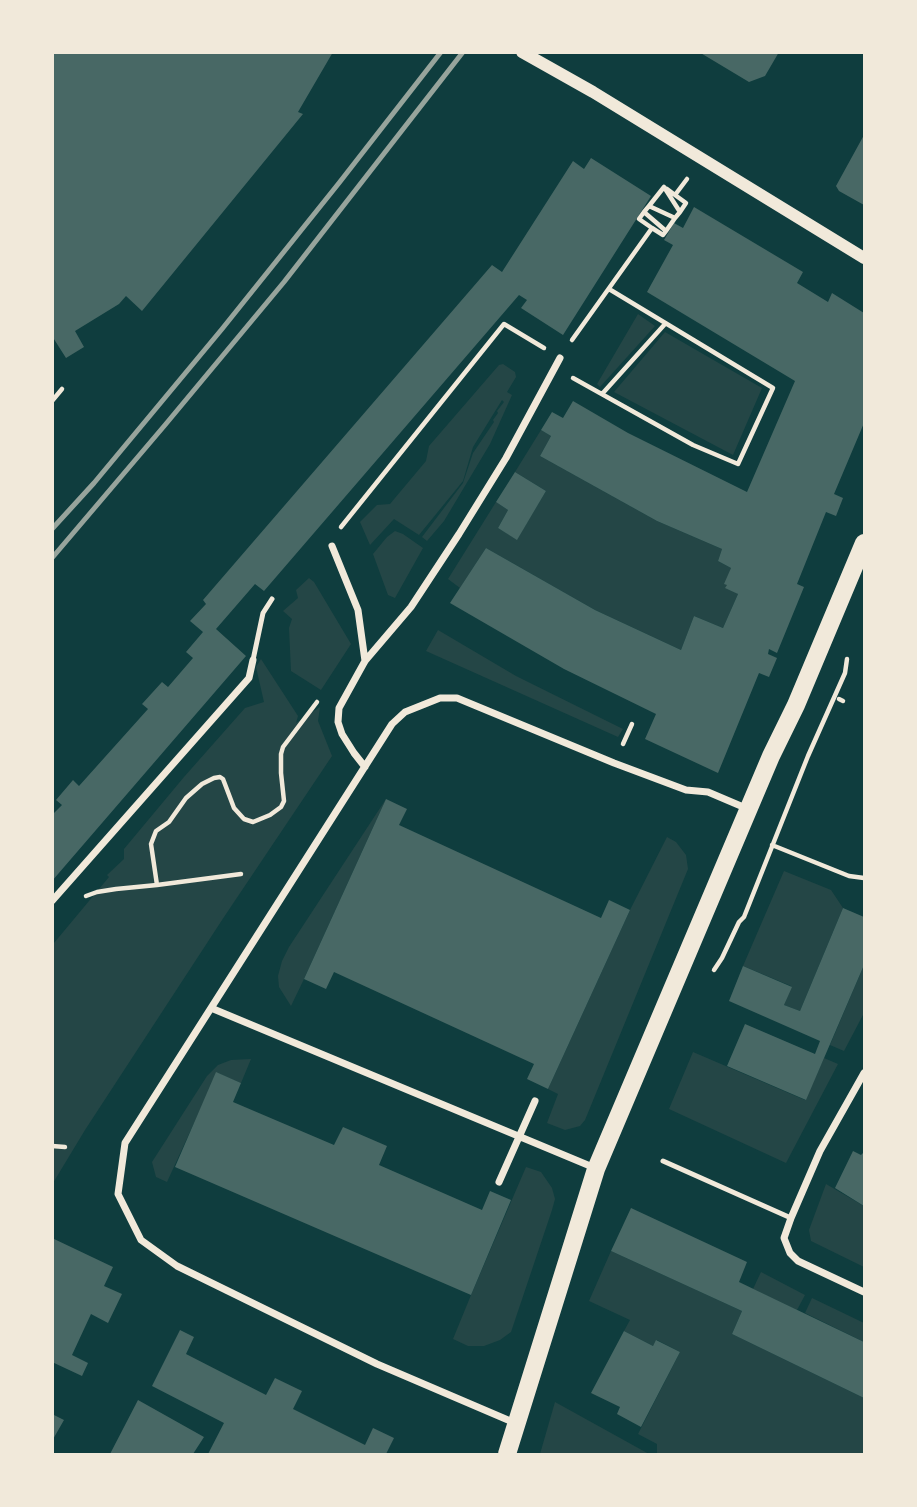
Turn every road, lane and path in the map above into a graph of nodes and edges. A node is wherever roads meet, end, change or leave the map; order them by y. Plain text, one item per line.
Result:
1 (522, 52) edge
2 (687, 179) dead end
3 (664, 187) junction
4 (675, 195) junction
5 (649, 206) junction
6 (645, 212) junction
7 (680, 212) junction
8 (675, 218) junction
9 (652, 228) junction
10 (666, 231) junction
11 (864, 258) edge
12 (609, 289) junction
13 (665, 324) junction
14 (560, 358) junction
15 (554, 368) junction
16 (62, 389) dead end
17 (602, 394) junction
18 (52, 401) edge
19 (864, 544) edge
20 (332, 546) joint
21 (272, 600) dead end
22 (849, 649) dead end
23 (253, 660) joint
24 (365, 661) junction
25 (323, 692) dead end
26 (632, 724) dead end
27 (625, 741) dead end
28 (365, 767) junction
29 (748, 810) junction
30 (772, 845) junction
31 (241, 874) dead end
32 (864, 878) edge
33 (156, 885) junction
34 (80, 899) dead end
35 (52, 901) edge
36 (714, 970) dead end
37 (211, 1008) junction
38 (864, 1073) edge
39 (535, 1101) dead end
40 (519, 1137) junction
41 (52, 1146) edge
42 (65, 1147) dead end
43 (663, 1161) dead end
44 (596, 1169) junction
45 (499, 1182) dead end
46 (791, 1218) junction
47 (864, 1292) edge
48 (516, 1423) junction
49 (507, 1454) edge

1 - 11 street
2 - 4 path
3 - 4 path
3 - 5 path
3 - 7 path
4 - 7 path
5 - 6 path
5 - 8 path
6 - 9 path
6 - 10 path
7 - 8 path
8 - 10 path
9 - 10 path
9 - 12 path
12 - 13 path
12 - 14 path
13 - 17 path
13 - 17 path
14 - 15 street
14 - 20 path
15 - 17 path
15 - 24 street
16 - 18 path
19 - 29 main road
20 - 24 street
21 - 23 lane
22 - 30 path
23 - 35 street
24 - 28 street
25 - 33 path
26 - 27 path
28 - 29 street
28 - 37 street
29 - 44 main road
30 - 32 path
30 - 36 path
31 - 33 path
33 - 34 path
37 - 40 street
37 - 48 street
38 - 46 street
39 - 40 street
40 - 44 street
40 - 45 street
41 - 42 path
43 - 46 lane
44 - 48 main road
46 - 47 street
48 - 49 main road

